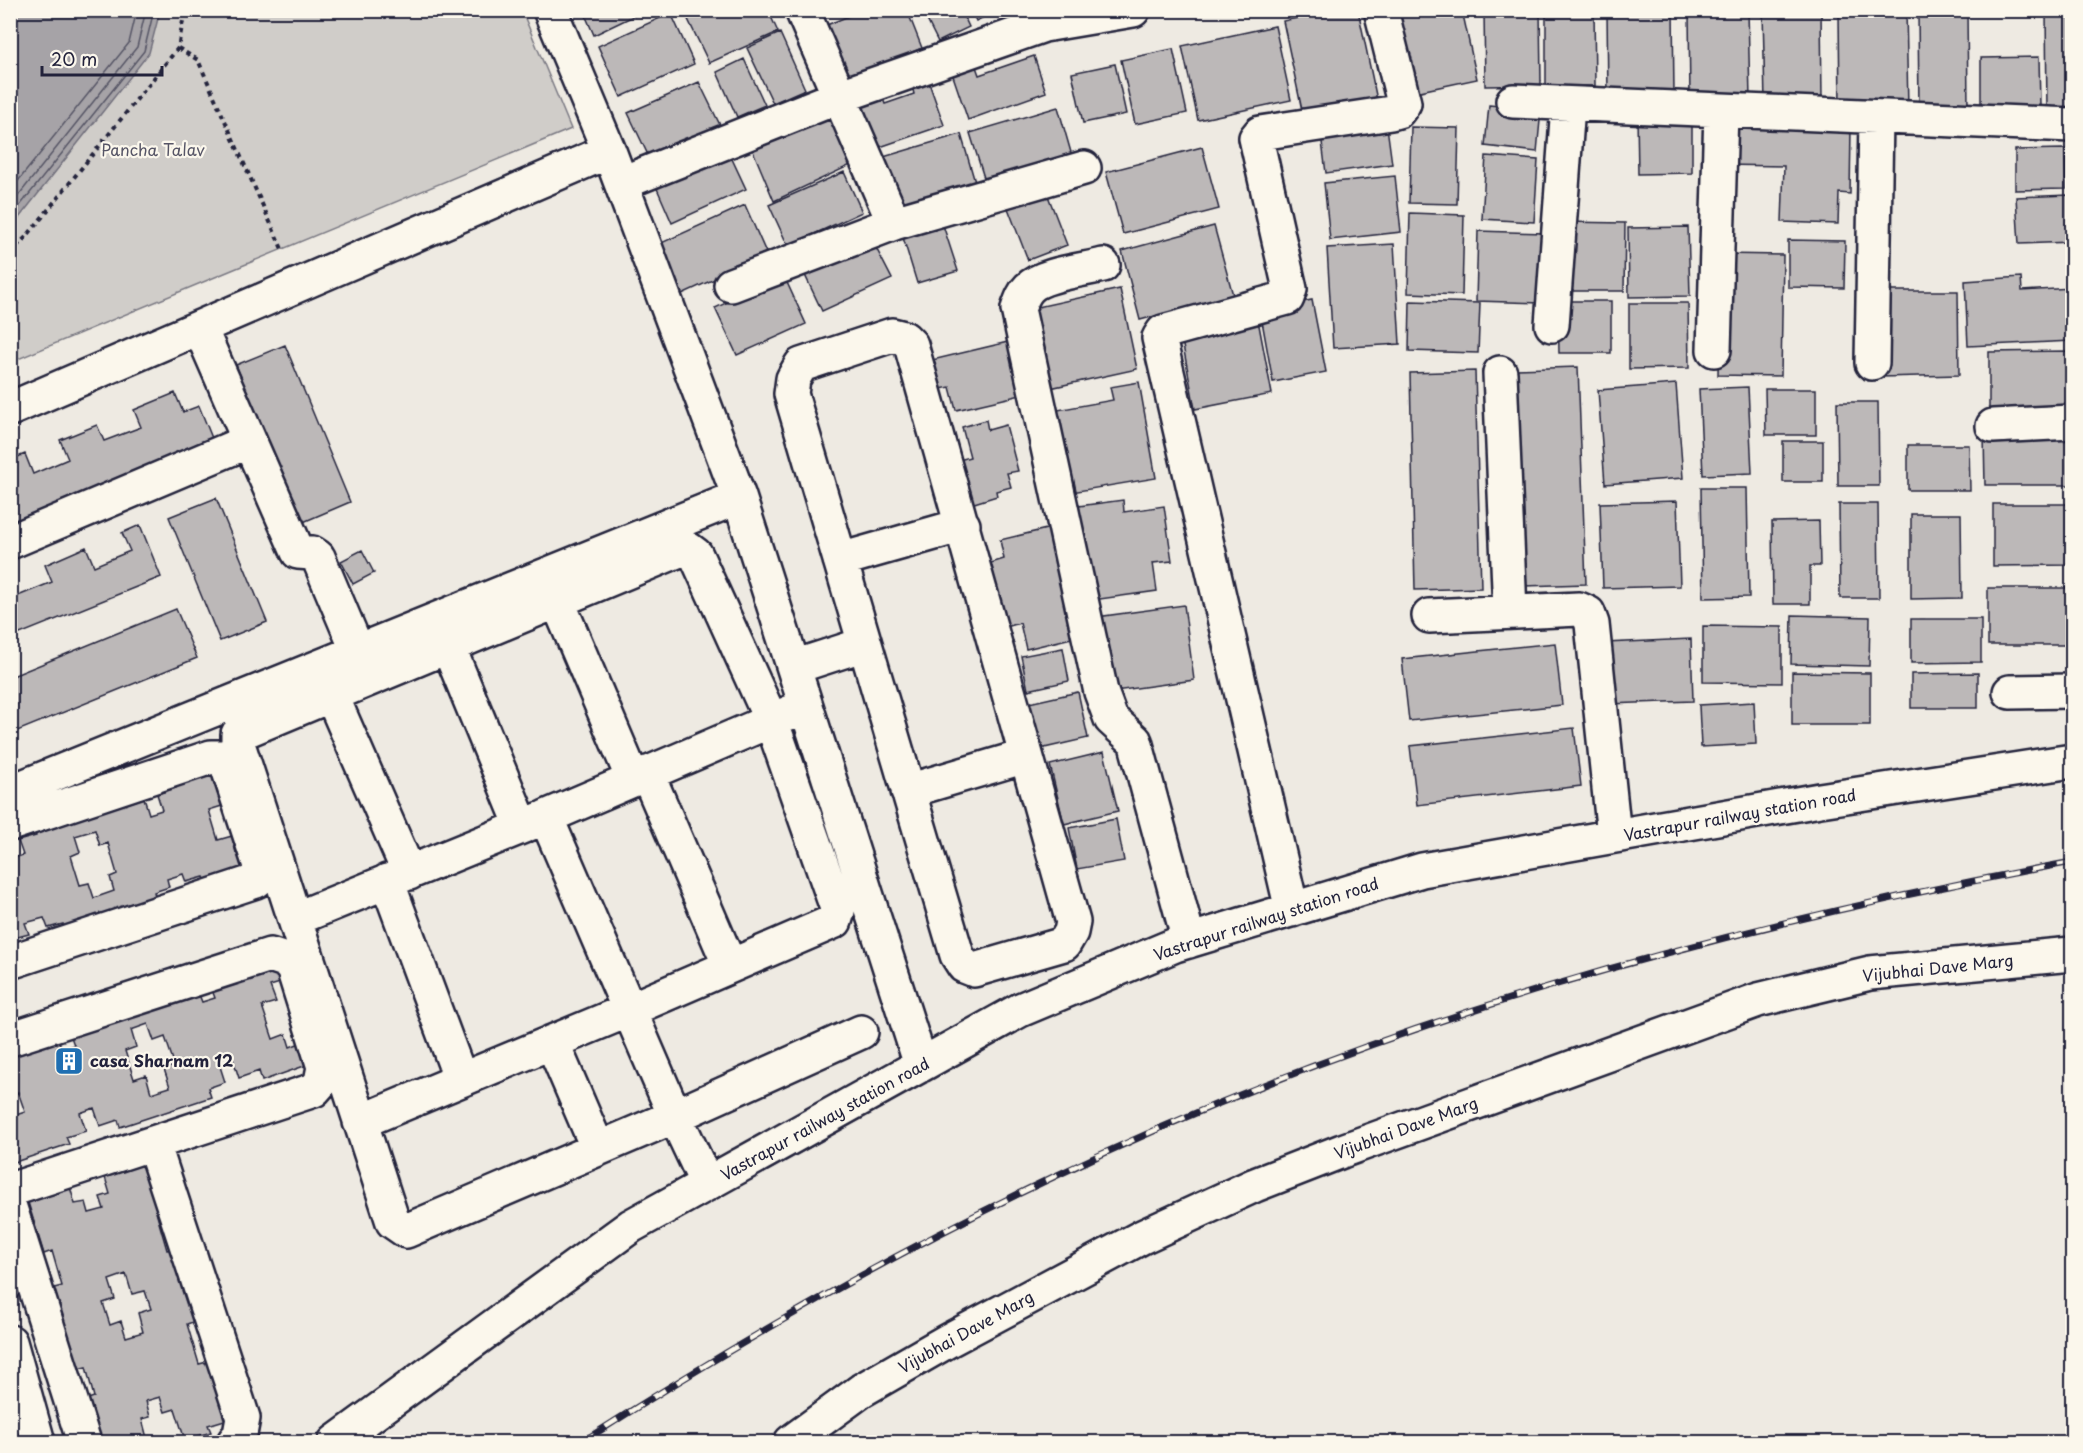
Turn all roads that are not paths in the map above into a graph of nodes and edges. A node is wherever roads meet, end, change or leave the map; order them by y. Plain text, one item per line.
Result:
1 (550, 10) edge
2 (802, 10) edge
3 (1381, 10) edge
4 (1117, 12) edge
5 (838, 97) junction
6 (1513, 101) dead end
7 (1568, 105) junction
8 (1721, 111) junction
9 (1876, 117) junction
10 (2073, 125) edge
11 (609, 151) junction
12 (1084, 168) dead end
13 (622, 183) junction
14 (894, 223) junction
15 (1103, 266) dead end
16 (731, 285) dead end
17 (1552, 325) dead end
18 (200, 328) junction
19 (1714, 350) dead end
20 (1872, 363) dead end
21 (1500, 373) dead end
22 (10, 410) edge
23 (2073, 422) edge
24 (1993, 426) dead end
25 (249, 441) junction
26 (739, 497) junction
27 (963, 525) junction
28 (10, 542) edge
29 (840, 560) junction
30 (557, 600) junction
31 (1510, 612) junction
32 (1429, 616) dead end
33 (865, 644) junction
34 (448, 646) junction
35 (358, 652) junction
36 (794, 667) junction
37 (2073, 691) edge
38 (2010, 692) dead end
39 (331, 693) junction
40 (806, 705) junction
41 (771, 720) junction
42 (1026, 756) junction
43 (2073, 761) edge
44 (640, 776) junction
45 (908, 791) junction
46 (10, 792) edge
47 (534, 821) junction
48 (10, 824) edge
49 (1614, 836) junction
50 (398, 877) junction
51 (1292, 910) junction
52 (295, 919) junction
53 (1189, 941) junction
54 (2073, 954) edge
55 (10, 962) edge
56 (730, 966) junction
57 (629, 1010) junction
58 (861, 1032) dead end
59 (10, 1039) edge
60 (552, 1042) junction
61 (921, 1065) junction
62 (461, 1080) junction
63 (675, 1116) junction
64 (360, 1122) junction
65 (153, 1143) junction
66 (598, 1149) junction
67 (707, 1184) junction
68 (10, 1190) edge
69 (10, 1208) edge
70 (10, 1342) edge
71 (38, 1443) edge
72 (84, 1443) edge
73 (234, 1443) edge
74 (335, 1443) edge
75 (790, 1443) edge

1 - 11 street
2 - 5 street
3 - 51 street
4 - 5 street
5 - 13 street
5 - 14 street
6 - 7 street
7 - 8 street
7 - 17 street
8 - 9 street
8 - 19 street
9 - 10 street
9 - 20 street
11 - 13 street
11 - 18 street
12 - 14 street
13 - 26 street
14 - 16 street
15 - 53 street
18 - 22 street
18 - 25 street
21 - 31 street
23 - 24 street
25 - 28 street
25 - 35 street
26 - 35 street
26 - 36 street
27 - 29 street
27 - 29 street
27 - 42 street
29 - 33 street
30 - 34 street
30 - 41 street
30 - 44 street
31 - 32 street
31 - 49 street
33 - 36 street
33 - 45 street
34 - 39 street
34 - 47 street
35 - 46 street
36 - 40 street
37 - 38 street
39 - 50 street
39 - 52 street
40 - 41 street
40 - 61 street
41 - 44 street
41 - 56 street
42 - 45 street
42 - 45 street
43 - 49 street, Vastrapur railway station road
44 - 47 street
44 - 56 street
47 - 50 street
47 - 57 street
48 - 55 street
49 - 51 street, Vastrapur railway station road
50 - 52 street
50 - 62 street
51 - 53 street, Vastrapur railway station road
52 - 64 street
53 - 61 street, Vastrapur railway station road
54 - 75 street, Vijubhai Dave Marg
56 - 57 street
57 - 60 street
57 - 63 street
58 - 63 street
59 - 65 street
60 - 62 street
60 - 66 street
61 - 67 street, Vastrapur railway station road
62 - 64 street
63 - 66 street
63 - 67 street
64 - 66 street
65 - 68 street
65 - 73 street
67 - 74 street, Vastrapur railway station road
69 - 72 street
70 - 71 street

